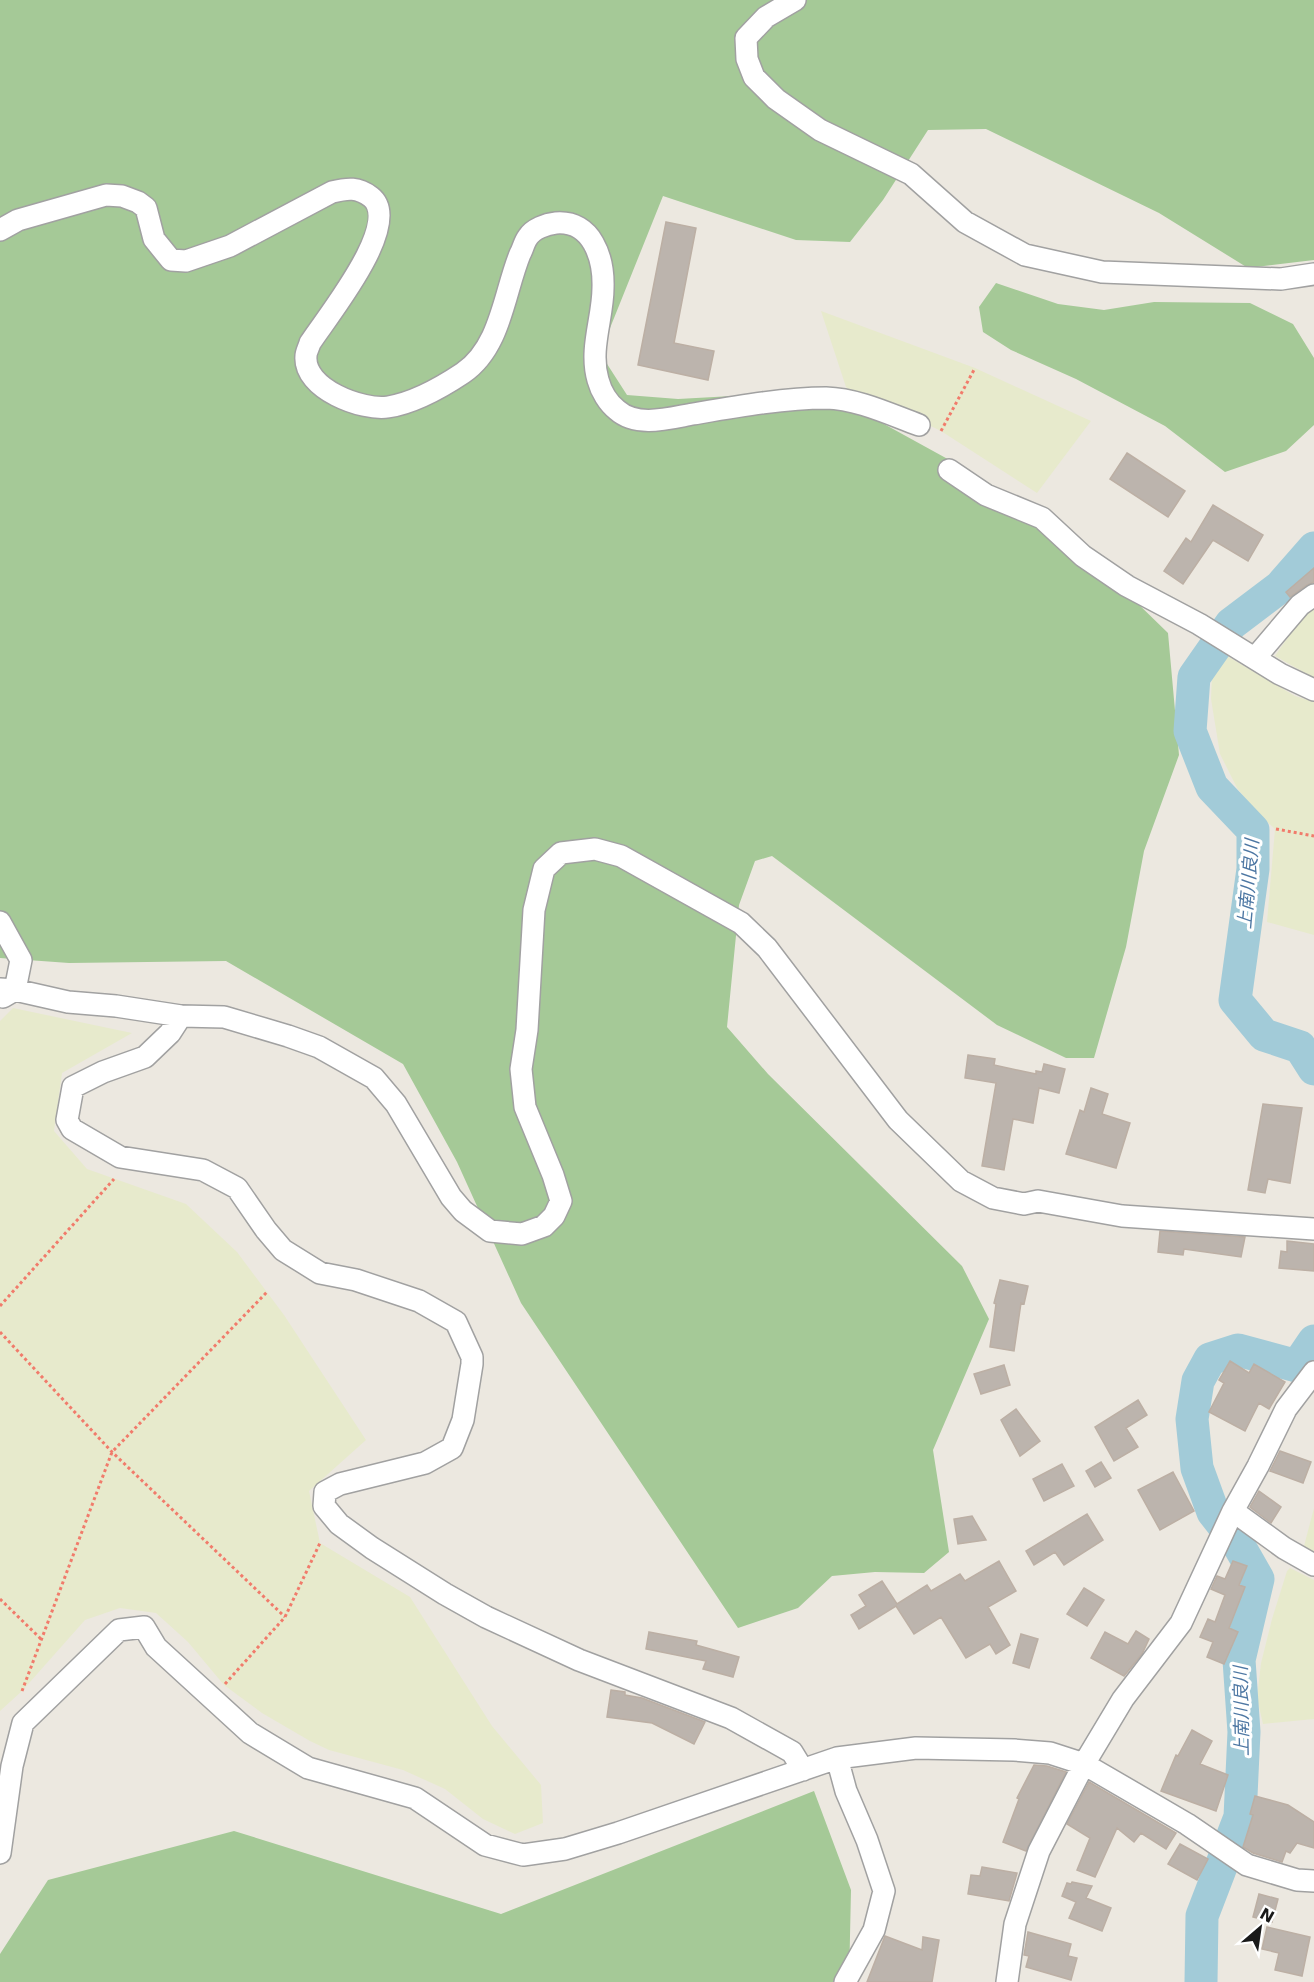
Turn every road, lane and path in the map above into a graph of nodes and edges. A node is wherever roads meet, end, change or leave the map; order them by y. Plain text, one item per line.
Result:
1 (795, 0) edge
2 (0, 230) edge
3 (1314, 274) edge
4 (975, 368) dead end
5 (919, 425) dead end
6 (941, 431) dead end
7 (949, 470) dead end
8 (1314, 595) edge
9 (1255, 658) junction
10 (1314, 690) edge
11 (1276, 829) dead end
12 (1314, 836) edge
13 (0, 922) edge
14 (5, 993) edge
15 (181, 1016) junction
16 (114, 1179) dead end
17 (1314, 1229) edge
18 (267, 1292) dead end
19 (0, 1306) edge
20 (0, 1332) edge
21 (1314, 1372) edge
22 (112, 1452) junction
23 (1233, 1511) junction
24 (320, 1543) dead end
25 (1314, 1565) edge
26 (0, 1599) edge
27 (285, 1617) junction
28 (42, 1639) junction
29 (224, 1684) dead end
30 (22, 1691) dead end
31 (837, 1758) junction
32 (1084, 1764) junction
33 (803, 1770) junction
34 (0, 1853) edge
35 (1314, 1881) edge
36 (845, 1982) edge
37 (1007, 1982) edge

1 - 3 street
2 - 5 street
4 - 6 path
7 - 9 street
8 - 9 street
9 - 10 street
11 - 12 path
13 - 14 street
14 - 15 street
15 - 17 street
15 - 33 street
16 - 19 path
18 - 22 path
20 - 22 path
21 - 23 street
22 - 27 path
22 - 28 path
23 - 25 street
23 - 32 street
24 - 27 path
26 - 28 path
27 - 29 path
28 - 30 path
31 - 32 street
31 - 33 street
31 - 36 street
32 - 35 street
32 - 37 street
33 - 34 street

